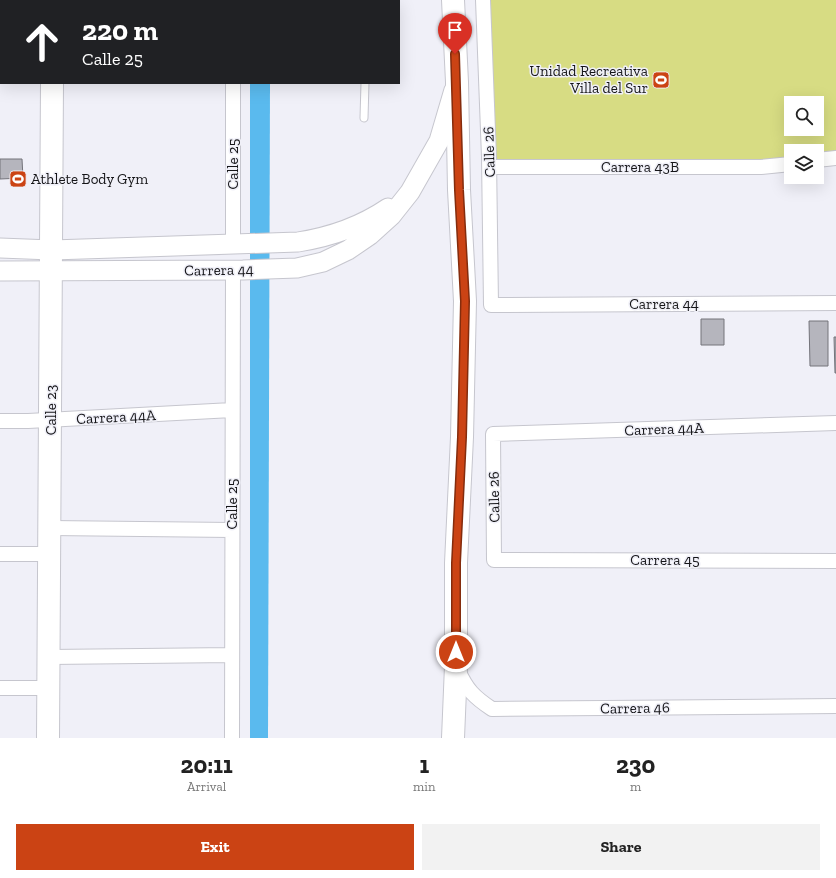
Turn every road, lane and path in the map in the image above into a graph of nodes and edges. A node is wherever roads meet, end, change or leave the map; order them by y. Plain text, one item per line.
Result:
1 (452, 0) edge
2 (483, 0) edge
3 (457, 82) junction
4 (52, 84) edge
5 (233, 84) edge
6 (365, 84) edge
7 (364, 118) dead end
8 (836, 158) edge
9 (824, 159) edge
10 (784, 165) edge
11 (490, 167) junction
12 (410, 192) junction
13 (238, 245) junction
14 (0, 248) edge
15 (52, 250) junction
16 (238, 270) junction
17 (0, 271) edge
18 (52, 272) junction
19 (836, 304) edge
20 (491, 305) joint
21 (232, 410) junction
22 (51, 420) junction
23 (0, 421) edge
24 (836, 424) edge
25 (493, 434) joint
26 (50, 528) junction
27 (232, 530) junction
28 (0, 554) edge
29 (49, 554) junction
30 (494, 560) joint
31 (836, 561) edge
32 (232, 655) junction
33 (49, 657) junction
34 (456, 666) junction
35 (0, 688) edge
36 (48, 688) junction
37 (836, 706) edge
38 (48, 738) edge
39 (232, 738) edge
40 (453, 738) edge

1 - 3 main road
2 - 11 street, Calle 26
3 - 12 main road, Carrera 44
3 - 34 main road, Calle 26
4 - 15 main road, Calle 23
5 - 13 street, Calle 25
6 - 7 lane
8 - 9 street
10 - 11 street, Carrera 43B
11 - 20 street, Calle 26
12 - 13 main road, Carrera 44
12 - 16 main road, Carrera 44
13 - 15 main road, Carrera 44
14 - 15 main road, Carrera 44
15 - 18 main road, Calle 23
16 - 18 main road, Carrera 44
16 - 21 street, Calle 25
17 - 18 main road, Carrera 44
18 - 22 main road, Calle 23
19 - 20 street, Carrera 44
21 - 22 street, Carrera 44A
21 - 27 street, Calle 25
22 - 23 street, Carrera 44A
22 - 26 main road, Calle 23
24 - 25 street, Carrera 44A
25 - 30 street, Calle 26
26 - 27 street
26 - 29 main road, Calle 23
27 - 32 street, Calle 25
28 - 29 street
29 - 33 main road, Calle 23
30 - 31 street, Carrera 45
32 - 33 street
32 - 39 street, Calle 25
33 - 36 main road, Calle 23
34 - 37 street, Carrera 46
34 - 40 main road, Calle 26
35 - 36 street
36 - 38 main road, Calle 23

